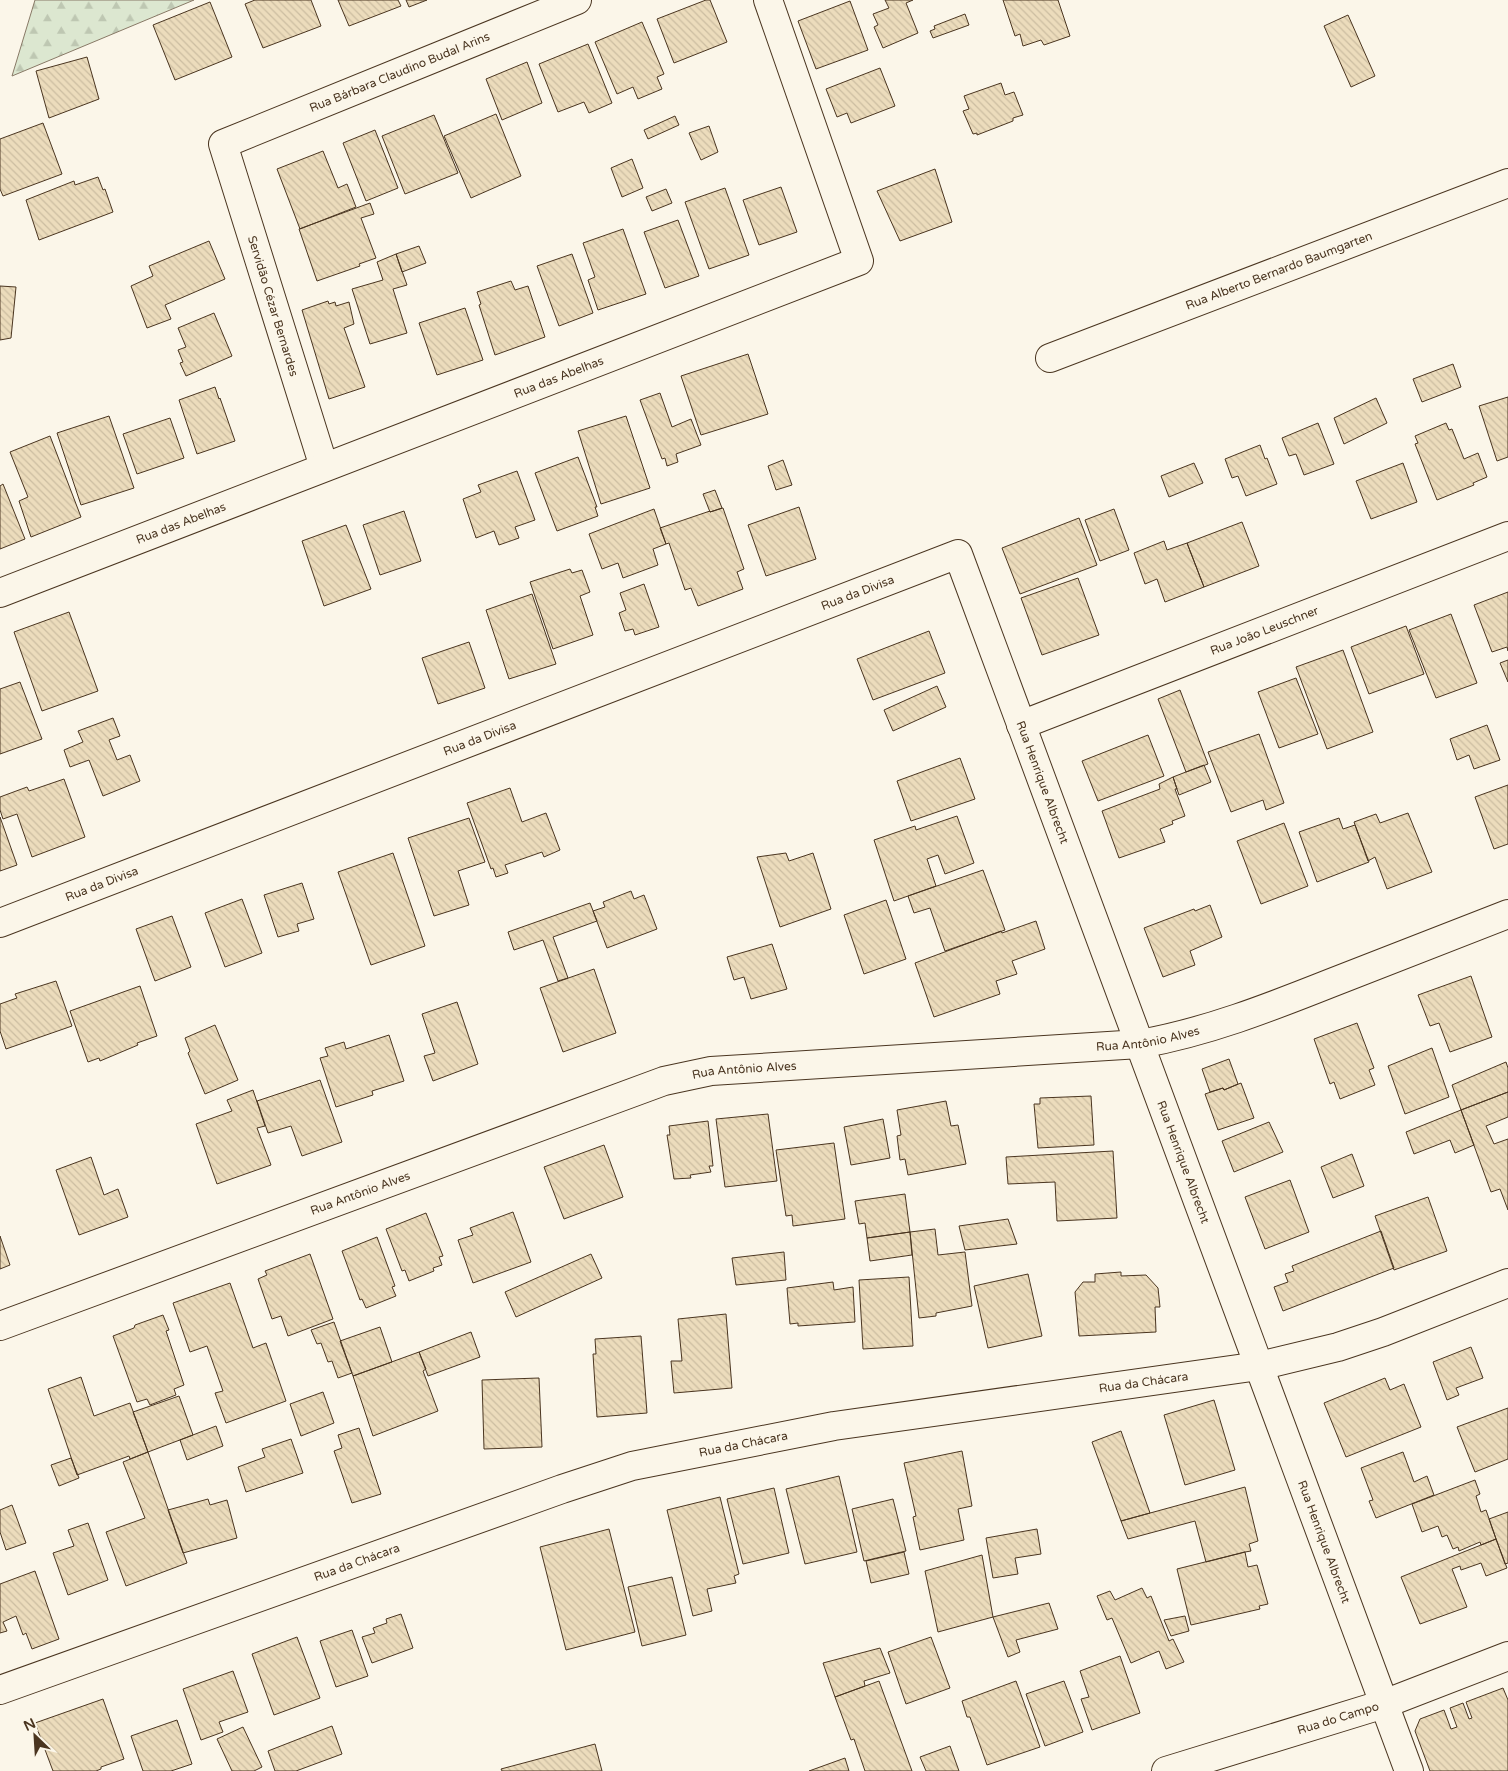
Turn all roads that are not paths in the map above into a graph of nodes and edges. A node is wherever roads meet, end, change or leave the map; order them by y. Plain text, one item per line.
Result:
1 (577, 0) edge
2 (768, 0) edge
3 (223, 144) joint
4 (1508, 183) edge
5 (1050, 358) dead end
6 (324, 467) junction
7 (1508, 536) edge
8 (958, 554) joint
9 (0, 592) edge
10 (1021, 725) junction
11 (1508, 914) edge
12 (0, 923) edge
13 (1140, 1044) junction
14 (1508, 1283) edge
15 (0, 1326) edge
16 (1259, 1366) junction
17 (1508, 1656) edge
18 (0, 1690) edge
19 (1384, 1704) junction
20 (1166, 1771) edge
21 (1409, 1771) edge

1 - 3 street, Rua Bárbara Claudino Budal Arins
2 - 6 street, Rua das Abelhas
3 - 6 street, Servidão Cézar Bernardes
4 - 5 street, Rua Alberto Bernardo Baumgarten
6 - 9 street, Rua das Abelhas
7 - 10 street, Rua João Leuschner
8 - 10 street, Rua Henrique Albrecht
8 - 12 street, Rua da Divisa
10 - 13 street, Rua Henrique Albrecht
11 - 13 street, Rua Antônio Alves
13 - 15 street, Rua Antônio Alves
13 - 16 street, Rua Henrique Albrecht
14 - 16 street, Rua da Chácara
16 - 18 street, Rua da Chácara
16 - 19 street, Rua Henrique Albrecht
17 - 19 street, Rua do Campo
19 - 20 street, Rua do Campo
19 - 21 street, Rua Henrique Albrecht

